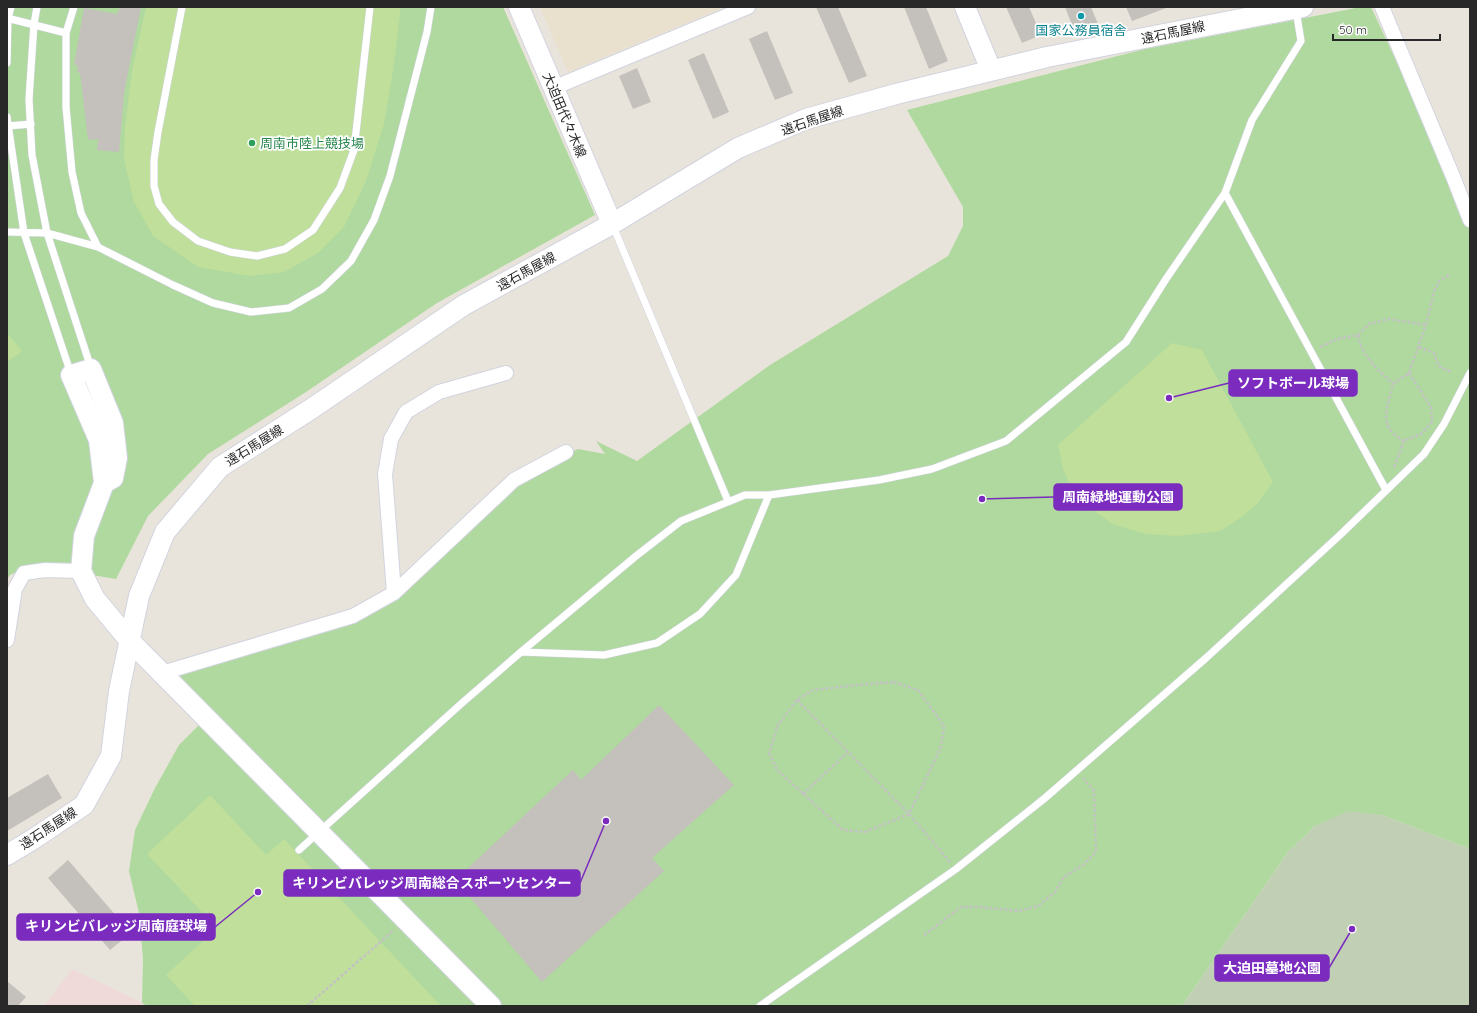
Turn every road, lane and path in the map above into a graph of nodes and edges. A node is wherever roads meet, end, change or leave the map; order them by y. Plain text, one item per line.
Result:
1 (11, 7) edge
2 (37, 7) edge
3 (74, 7) edge
4 (182, 7) edge
5 (370, 7) edge
6 (430, 7) edge
7 (519, 7) edge
8 (748, 7) edge
9 (965, 7) edge
10 (1298, 7) edge
11 (1382, 7) edge
12 (8, 18) edge
13 (34, 24) junction
14 (66, 33) junction
15 (7, 63) edge
16 (991, 70) junction
17 (553, 88) junction
18 (7, 117) edge
19 (31, 124) junction
20 (8, 126) junction
21 (1225, 193) junction
22 (1470, 220) edge
23 (612, 224) junction
24 (7, 232) edge
25 (24, 233) junction
26 (47, 233) junction
27 (98, 247) junction
28 (1449, 275) dead end
29 (1426, 325) junction
30 (1358, 335) junction
31 (1419, 347) junction
32 (1311, 352) junction
33 (91, 369) junction
34 (1451, 372) dead end
35 (506, 373) dead end
36 (1410, 373) junction
37 (1470, 373) edge
38 (72, 375) junction
39 (1393, 384) junction
40 (566, 452) dead end
41 (104, 483) junction
42 (1386, 490) junction
43 (769, 495) junction
44 (728, 501) junction
45 (81, 571) junction
46 (394, 593) junction
47 (7, 640) edge
48 (130, 641) junction
49 (521, 652) junction
50 (162, 673) junction
51 (797, 700) junction
52 (848, 752) junction
53 (1076, 770) junction
54 (803, 794) junction
55 (909, 814) junction
56 (318, 832) junction
57 (299, 850) dead end
58 (7, 855) edge
59 (956, 869) junction
60 (405, 920) junction
61 (924, 935) dead end
62 (307, 1006) edge
63 (491, 1006) edge
64 (760, 1006) edge

1 - 12 lane
2 - 13 lane
3 - 14 lane
4 - 5 lane
6 - 27 lane
7 - 17 street, 大迫田代々木線
8 - 17 street
9 - 16 street
10 - 16 street, 遠石馬屋線
10 - 21 lane
11 - 22 street
12 - 13 lane
12 - 15 lane
13 - 14 lane
13 - 19 lane
14 - 27 lane
16 - 23 street, 遠石馬屋線
17 - 23 street, 大迫田代々木線
18 - 20 lane
19 - 20 lane
19 - 26 lane
20 - 25 lane
21 - 32 lane
21 - 43 lane
23 - 44 lane
23 - 48 street, 遠石馬屋線
24 - 25 lane
25 - 26 lane
25 - 38 lane
26 - 27 lane
26 - 33 lane
28 - 29 path
29 - 30 path
29 - 31 path
30 - 32 path
30 - 39 path
31 - 34 path
31 - 36 path
32 - 42 lane
33 - 38 street
33 - 41 street
35 - 46 street
36 - 39 path
36 - 39 path
37 - 42 lane
38 - 41 street
40 - 46 street
41 - 45 street
42 - 53 lane
43 - 44 lane
43 - 49 lane
44 - 49 lane
45 - 47 street
45 - 48 street
46 - 50 street
48 - 50 street
48 - 58 street, 遠石馬屋線
49 - 56 lane
50 - 56 street
51 - 52 path
51 - 54 path
51 - 55 path
52 - 54 path
52 - 55 path
53 - 59 lane
53 - 61 path
54 - 55 path
55 - 59 path
56 - 57 lane
56 - 60 street
59 - 64 lane
60 - 62 path
60 - 63 street

